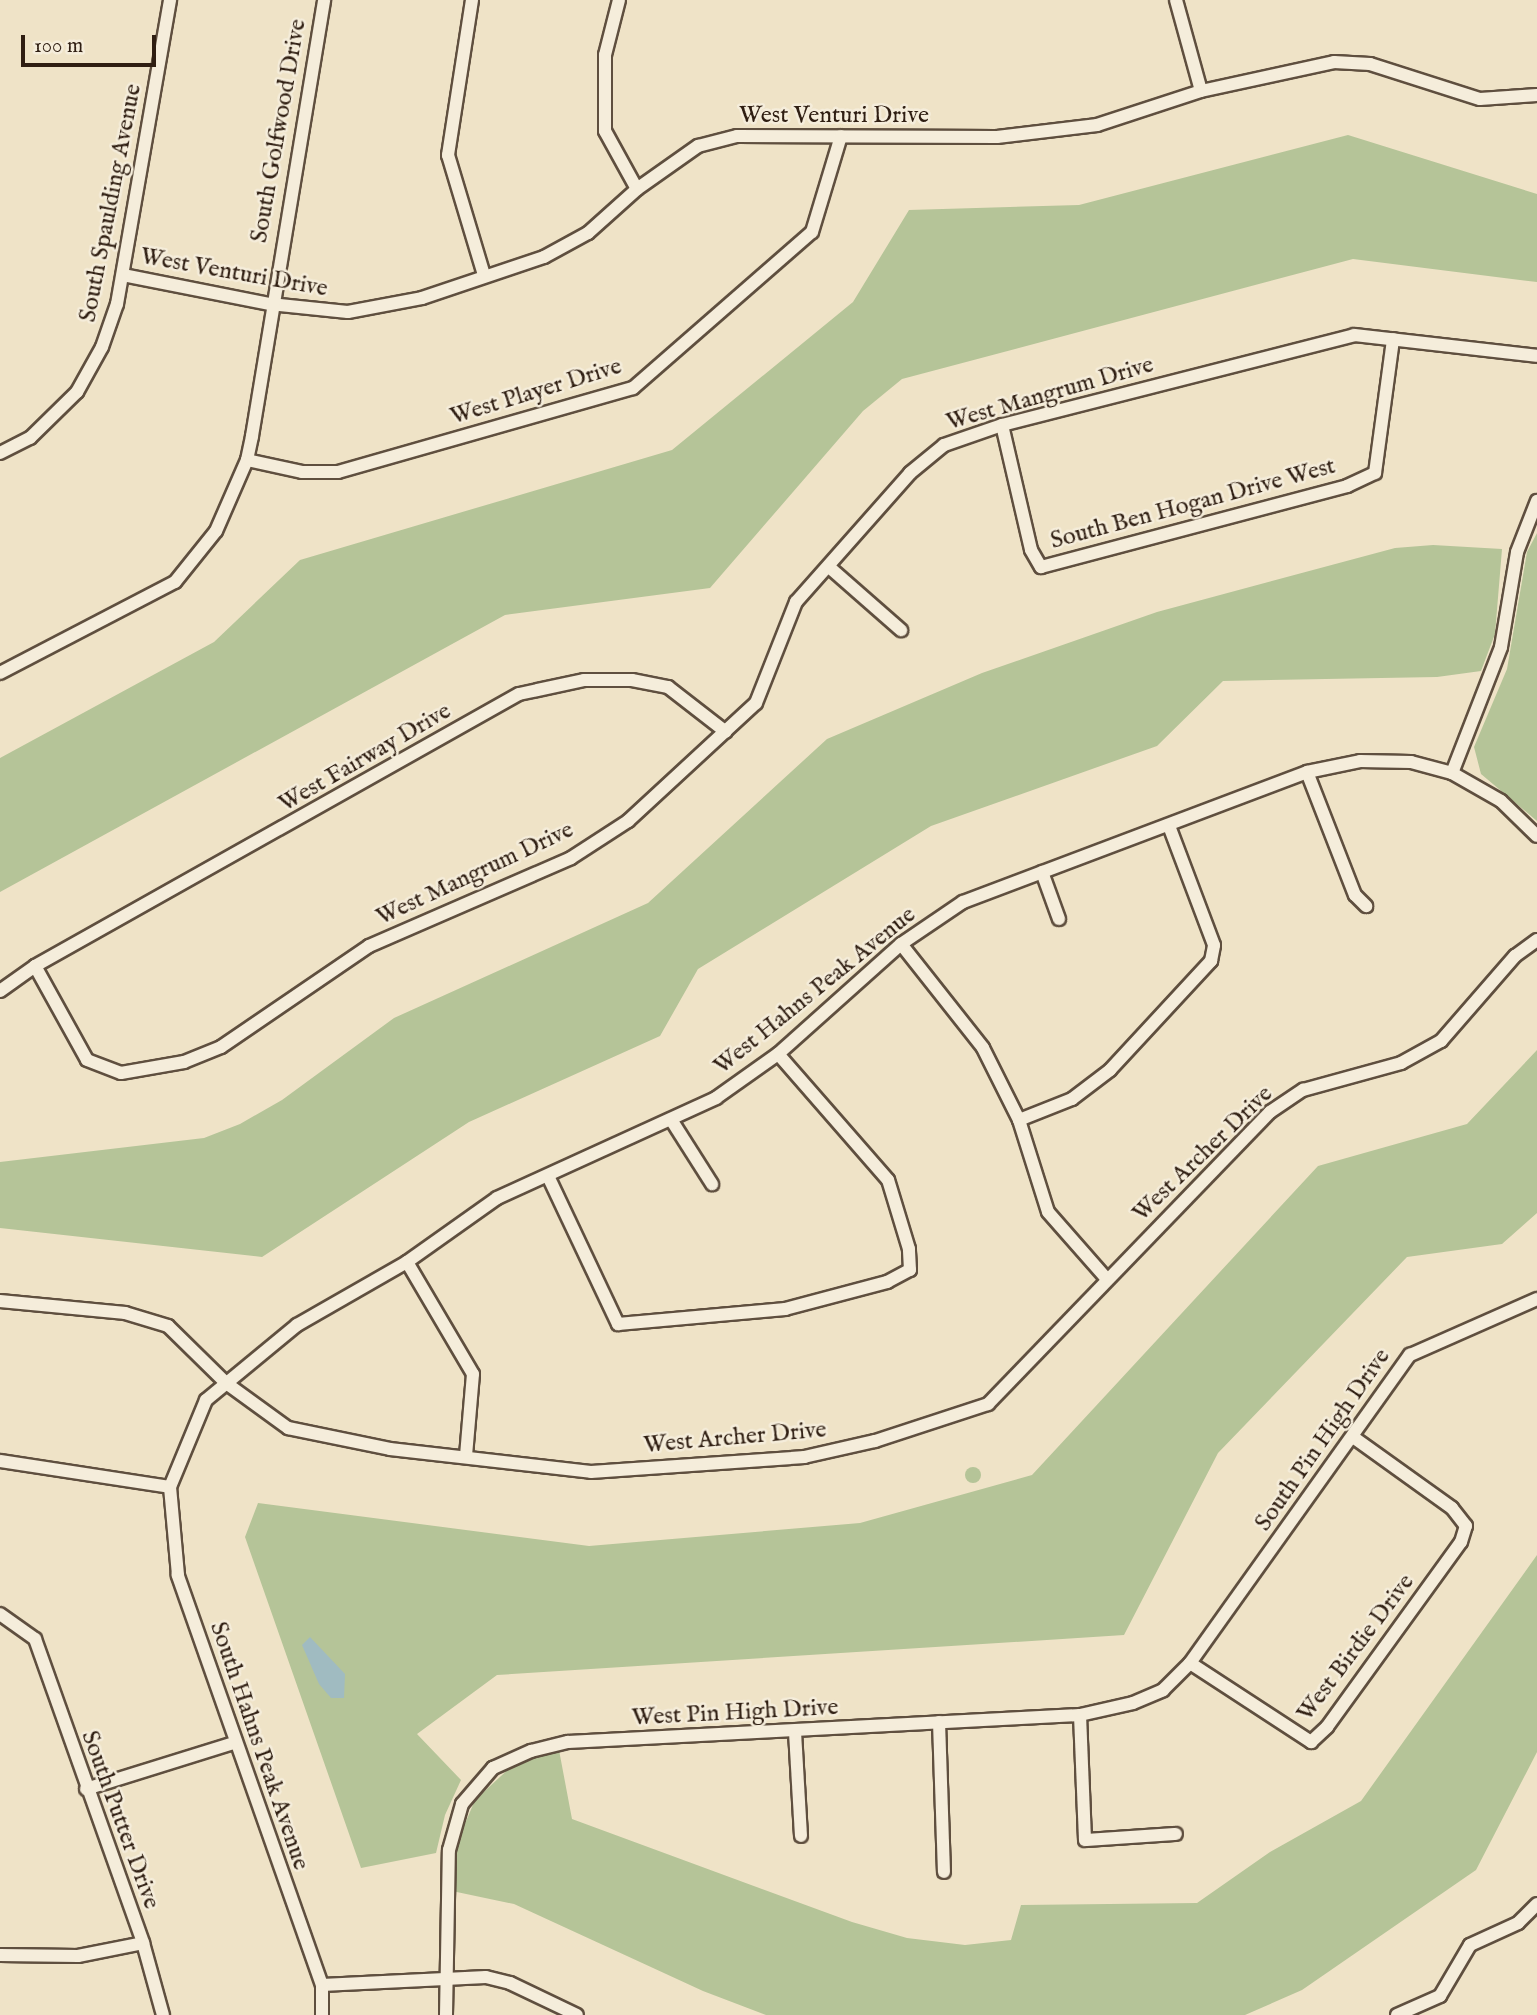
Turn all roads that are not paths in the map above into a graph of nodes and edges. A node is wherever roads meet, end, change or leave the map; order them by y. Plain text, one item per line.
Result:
1 (170, 0) edge
2 (324, 0) edge
3 (472, 0) edge
4 (618, 0) edge
5 (1176, 0) edge
6 (1201, 91) junction
7 (1537, 95) edge
8 (841, 136) junction
9 (637, 189) junction
10 (123, 275) junction
11 (484, 275) junction
12 (270, 304) junction
13 (1393, 339) junction
14 (1537, 356) edge
15 (1002, 425) junction
16 (0, 453) edge
17 (247, 460) junction
18 (1537, 500) edge
19 (829, 567) junction
20 (901, 630) dead end
21 (0, 673) edge
22 (726, 732) junction
23 (1307, 772) junction
24 (1452, 773) junction
25 (1169, 826) junction
26 (1537, 836) edge
27 (1042, 872) junction
28 (1366, 906) dead end
29 (1059, 919) dead end
30 (1537, 940) edge
31 (901, 944) junction
32 (34, 966) junction
33 (0, 991) edge
34 (778, 1054) junction
35 (1019, 1120) junction
36 (672, 1121) junction
37 (548, 1177) junction
38 (712, 1184) dead end
39 (407, 1262) junction
40 (1106, 1278) junction
41 (1537, 1298) edge
42 (0, 1301) edge
43 (226, 1383) junction
44 (1353, 1437) junction
45 (467, 1456) junction
46 (0, 1461) edge
47 (170, 1487) junction
48 (0, 1614) edge
49 (1190, 1663) junction
50 (1080, 1715) junction
51 (939, 1722) junction
52 (796, 1732) junction
53 (234, 1743) junction
54 (86, 1790) junction
55 (1176, 1834) dead end
56 (801, 1836) dead end
57 (944, 1872) dead end
58 (1537, 1904) edge
59 (143, 1943) junction
60 (0, 1955) edge
61 (444, 1976) junction
62 (322, 1985) junction
63 (163, 2015) edge
64 (322, 2015) edge
65 (446, 2015) edge
66 (577, 2015) edge
67 (1397, 2015) edge

1 - 10 street, South Spaulding Avenue
2 - 12 street, South Golfwood Drive
3 - 11 street
4 - 9 street
5 - 6 street
6 - 7 street, West Venturi Drive
6 - 8 street, West Venturi Drive
8 - 9 street, West Venturi Drive
8 - 17 street, West Player Drive
9 - 11 street, West Venturi Drive
10 - 12 street, West Venturi Drive
10 - 16 street, South Spaulding Avenue
11 - 12 street, West Venturi Drive
12 - 17 street, South Golfwood Drive
13 - 14 street, West Mangrum Drive
13 - 15 street, West Mangrum Drive
13 - 15 street, South Ben Hogan Drive West
15 - 19 street, West Mangrum Drive
17 - 21 street, South Golfwood Drive
18 - 24 street
19 - 20 street
19 - 22 street, West Mangrum Drive
22 - 32 street, West Fairway Drive
22 - 32 street, West Mangrum Drive
23 - 24 street, West Hahns Peak Avenue
23 - 25 street, West Hahns Peak Avenue
23 - 28 street
24 - 26 street, West Hahns Peak Avenue
25 - 27 street, West Hahns Peak Avenue
25 - 35 street
27 - 29 street
27 - 31 street, West Hahns Peak Avenue
30 - 40 street, West Archer Drive
31 - 34 street, West Hahns Peak Avenue
31 - 35 street
32 - 33 street, West Fairway Drive
34 - 36 street, West Hahns Peak Avenue
34 - 37 street
35 - 40 street
36 - 37 street, West Hahns Peak Avenue
36 - 38 street
37 - 39 street, West Hahns Peak Avenue
39 - 43 street, West Hahns Peak Avenue
39 - 45 street
40 - 45 street, West Archer Drive
41 - 44 street, South Pin High Drive
42 - 43 street, West Archer Drive
43 - 45 street, West Archer Drive
43 - 47 street, West Hahns Peak Avenue
44 - 49 street, South Pin High Drive
44 - 49 street, West Birdie Drive
46 - 47 street
47 - 53 street, South Hahns Peak Avenue
48 - 54 street, South Putter Drive
49 - 50 street, West Pin High Drive
50 - 51 street, West Pin High Drive
50 - 55 street
51 - 52 street, West Pin High Drive
51 - 57 street
52 - 56 street
52 - 61 street, West Pin High Drive
53 - 54 street
53 - 62 street, South Hahns Peak Avenue
54 - 59 street, South Putter Drive
58 - 67 street
59 - 60 street
59 - 63 street, South Putter Drive
61 - 62 street
61 - 65 street, West Pin High Drive
61 - 66 street
62 - 64 street, South Hahns Peak Avenue

